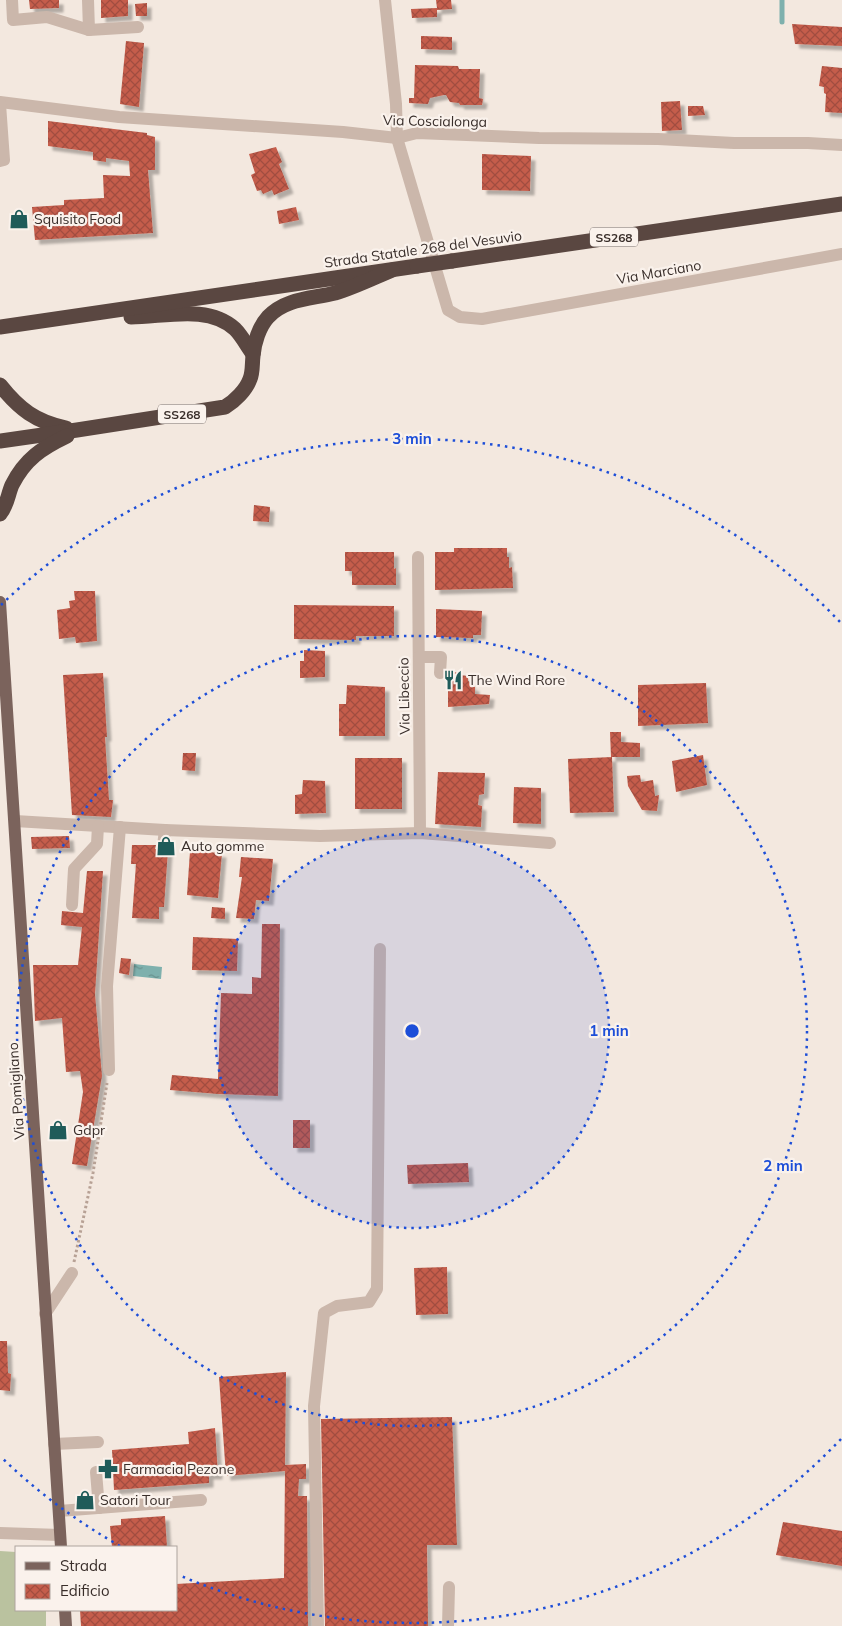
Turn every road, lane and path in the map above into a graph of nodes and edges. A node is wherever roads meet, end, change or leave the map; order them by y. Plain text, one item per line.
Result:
1 (12, 0) edge
2 (88, 0) edge
3 (385, 0) edge
4 (138, 27) dead end
5 (89, 30) junction
6 (0, 103) edge
7 (397, 138) junction
8 (842, 145) edge
9 (0, 161) edge
10 (837, 205) edge
11 (842, 254) edge
12 (392, 270) junction
13 (74, 316) junction
14 (5, 326) edge
15 (253, 354) junction
16 (0, 385) edge
17 (77, 430) junction
18 (0, 441) edge
19 (0, 514) edge
20 (418, 557) dead end
21 (0, 602) edge
22 (419, 657) junction
23 (440, 673) dead end
24 (15, 821) junction
25 (98, 826) junction
26 (120, 827) junction
27 (165, 830) junction
28 (420, 833) junction
29 (550, 843) dead end
30 (163, 846) dead end
31 (72, 905) dead end
32 (380, 949) dead end
33 (109, 1070) joint
34 (72, 1273) joint
35 (45, 1314) junction
36 (98, 1442) dead end
37 (54, 1444) junction
38 (96, 1472) dead end
39 (201, 1500) dead end
40 (99, 1508) junction
41 (59, 1511) junction
42 (0, 1533) edge
43 (61, 1541) edge
44 (449, 1587) dead end
45 (65, 1611) edge
46 (66, 1626) edge
47 (318, 1626) edge
48 (448, 1626) edge

1 - 5 street
2 - 5 street
3 - 7 street
4 - 5 street
6 - 7 street, Via Coscialonga
6 - 9 street
7 - 8 street, Via Coscialonga
7 - 11 street, Via Marciano
10 - 12 highway, Strada Statale 268 del Vesuvio / SS268, bridge
12 - 13 highway, Strada Statale 268 del Vesuvio / SS268
12 - 15 highway, SS268
13 - 14 highway, Strada Statale 268 del Vesuvio / SS268
13 - 15 highway
15 - 17 highway, SS268
16 - 17 highway
17 - 18 highway, SS268
17 - 19 highway
20 - 22 street, Via Libeccio
21 - 24 main road, Via Pomigliano
22 - 23 street
22 - 28 street, Via Libeccio
24 - 25 street
24 - 35 main road, Via Pomigliano
25 - 26 street
25 - 31 street
26 - 27 street
26 - 33 street
27 - 28 street
27 - 30 street
28 - 29 street
32 - 47 street
33 - 34 path
34 - 35 street
35 - 37 main road, Via Pomigliano
36 - 37 street
37 - 41 main road, Via Pomigliano
38 - 40 street
39 - 40 street
40 - 41 street
41 - 43 main road, Via Pomigliano
42 - 43 street
44 - 48 street
45 - 46 main road

